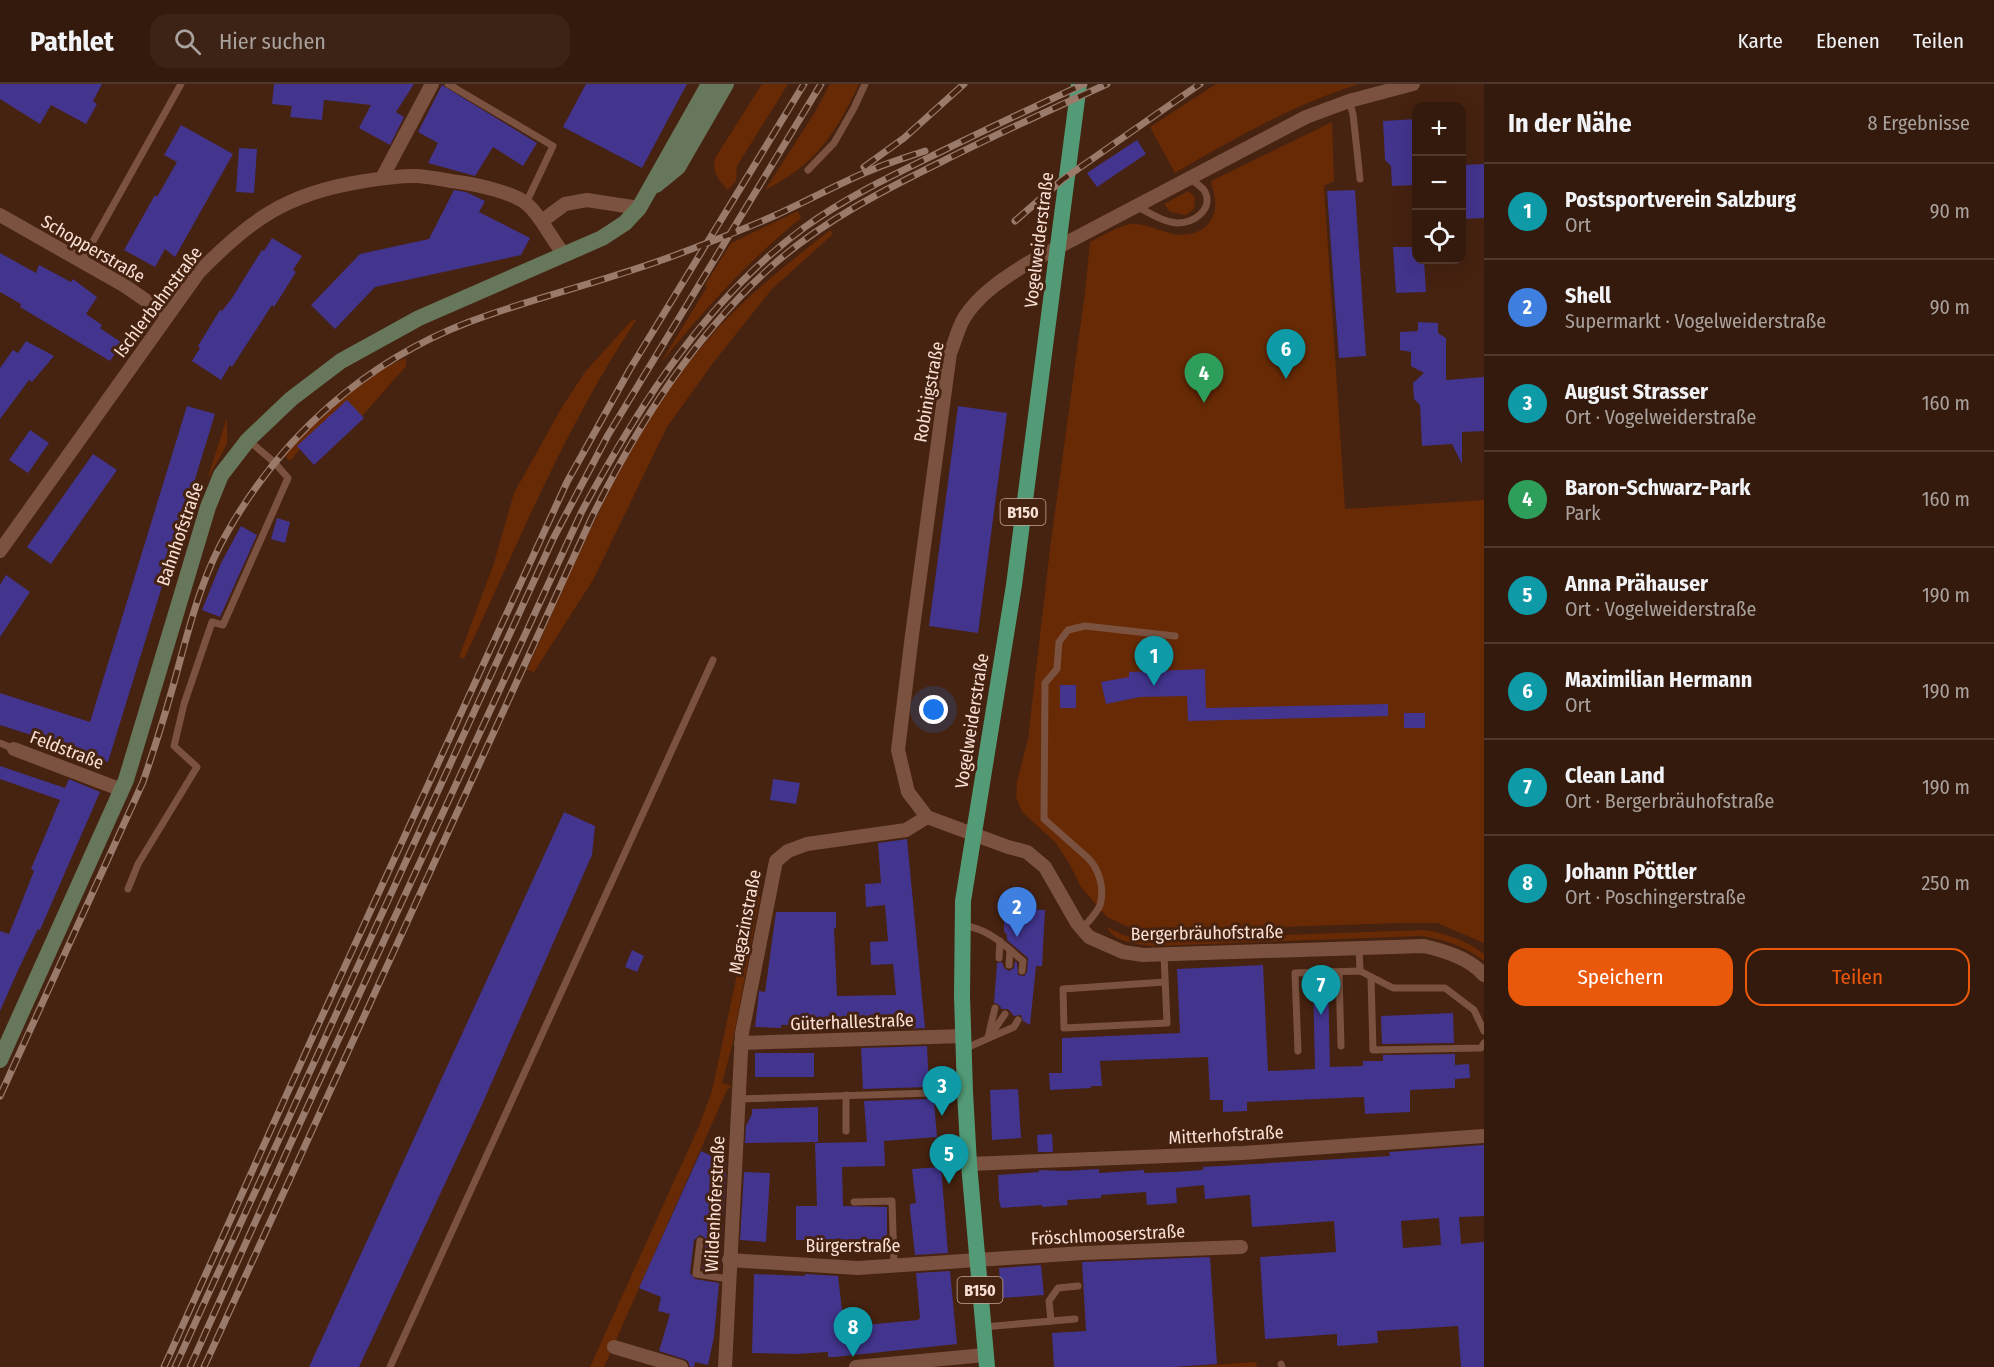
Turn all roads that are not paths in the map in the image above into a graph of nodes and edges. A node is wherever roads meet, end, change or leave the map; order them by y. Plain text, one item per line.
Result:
1 (181, 84) edge
2 (432, 84) edge
3 (448, 84) edge
4 (708, 84) edge
5 (726, 84) edge
6 (865, 84) edge
7 (1079, 84) edge
8 (1413, 84) edge
9 (1349, 101) junction
10 (808, 170) dead end
11 (382, 178) junction
12 (1188, 178) junction
13 (1360, 179) dead end
14 (651, 190) junction
15 (526, 202) junction
16 (1136, 205) junction
17 (639, 208) junction
18 (0, 215) edge
19 (542, 221) junction
20 (565, 255) junction
21 (82, 261) junction
22 (167, 315) junction
23 (248, 440) junction
24 (0, 551) edge
25 (1175, 636) dead end
26 (713, 660) dead end
27 (0, 744) edge
28 (14, 749) joint
29 (122, 790) junction
30 (927, 817) junction
31 (974, 834) junction
32 (128, 889) dead end
33 (963, 925) junction
34 (1082, 929) junction
35 (1000, 941) junction
36 (1359, 947) junction
37 (1010, 950) junction
38 (1164, 954) junction
39 (999, 958) dead end
40 (1009, 965) dead end
41 (1022, 971) dead end
42 (1360, 971) junction
43 (1339, 972) junction
44 (1484, 975) edge
45 (1371, 977) junction
46 (1165, 982) junction
47 (995, 1008) dead end
48 (1005, 1014) dead end
49 (1018, 1020) dead end
50 (1484, 1031) edge
51 (988, 1037) junction
52 (741, 1043) junction
53 (963, 1043) junction
54 (1484, 1043) edge
55 (1341, 1046) dead end
56 (1298, 1051) dead end
57 (0, 1060) edge
58 (965, 1092) junction
59 (846, 1095) junction
60 (738, 1099) junction
61 (846, 1131) dead end
62 (1484, 1136) edge
63 (969, 1164) junction
64 (855, 1202) dead end
65 (700, 1241) dead end
66 (1241, 1247) dead end
67 (977, 1259) junction
68 (729, 1260) junction
69 (894, 1265) junction
70 (729, 1279) junction
71 (1078, 1286) dead end
72 (1075, 1319) dead end
73 (1051, 1321) junction
74 (983, 1327) junction
75 (614, 1347) dead end
76 (986, 1361) edge
77 (390, 1367) edge
78 (681, 1367) edge
79 (725, 1367) edge
80 (855, 1367) edge

1 - 21 lane
2 - 11 street
3 - 15 lane
4 - 14 main road, Bahnhofstraße
5 - 14 main road, Bahnhofstraße
6 - 10 lane
7 - 31 main road, Vogelweiderstraße / B150
8 - 9 street, Robinigstraße
9 - 12 street, Robinigstraße
9 - 13 lane
11 - 15 street, Ischlerbahnstraße
11 - 22 street, Ischlerbahnstraße
12 - 16 street, Robinigstraße
12 - 16 lane
14 - 17 main road, Bahnhofstraße
15 - 19 street, Ischlerbahnstraße
16 - 30 street, Robinigstraße
17 - 19 street
17 - 20 main road, Bahnhofstraße
18 - 21 street, Schopperstraße
19 - 20 street, Ischlerbahnstraße
20 - 23 main road, Bahnhofstraße
21 - 22 street, Schopperstraße
22 - 24 street, Ischlerbahnstraße
23 - 29 main road, Bahnhofstraße
23 - 32 lane
25 - 34 lane
26 - 77 lane
27 - 28 lane, Feldstraße
28 - 29 street, Feldstraße
29 - 57 main road, Bahnhofstraße
30 - 31 street
30 - 52 street, Magazinstraße
31 - 33 main road, Vogelweiderstraße / B150
31 - 34 street, Bergerbräuhofstraße
33 - 35 lane
33 - 53 main road, Vogelweiderstraße / B150
34 - 38 street, Bergerbräuhofstraße
35 - 37 lane
35 - 39 lane
36 - 38 street, Bergerbräuhofstraße
36 - 42 lane
36 - 44 street, Bergerbräuhofstraße
37 - 40 lane
37 - 41 lane
38 - 46 lane
42 - 43 lane
42 - 45 lane
43 - 55 lane
43 - 56 lane
45 - 50 lane
45 - 54 lane
46 - 46 lane
47 - 51 lane
48 - 51 lane
49 - 51 lane
51 - 53 lane
52 - 53 street, Güterhallestraße
52 - 60 street, Wildenhoferstraße
53 - 58 main road, Vogelweiderstraße / B150
58 - 59 lane
58 - 63 main road, Vogelweiderstraße / B150
59 - 60 lane
59 - 61 lane
60 - 68 street, Wildenhoferstraße
62 - 63 street, Mitterhofstraße
63 - 67 main road, Vogelweiderstraße / B150
64 - 69 lane
65 - 70 lane
66 - 67 street, Fröschlmooserstraße
67 - 69 street, Bürgerstraße
67 - 74 main road, Vogelweiderstraße / B150
68 - 69 street, Bürgerstraße
68 - 70 street, Wildenhoferstraße
70 - 79 street, Wildenhoferstraße
71 - 73 lane
72 - 73 lane
73 - 74 lane
74 - 76 main road, Vogelweiderstraße / B150
75 - 78 street
76 - 80 street

